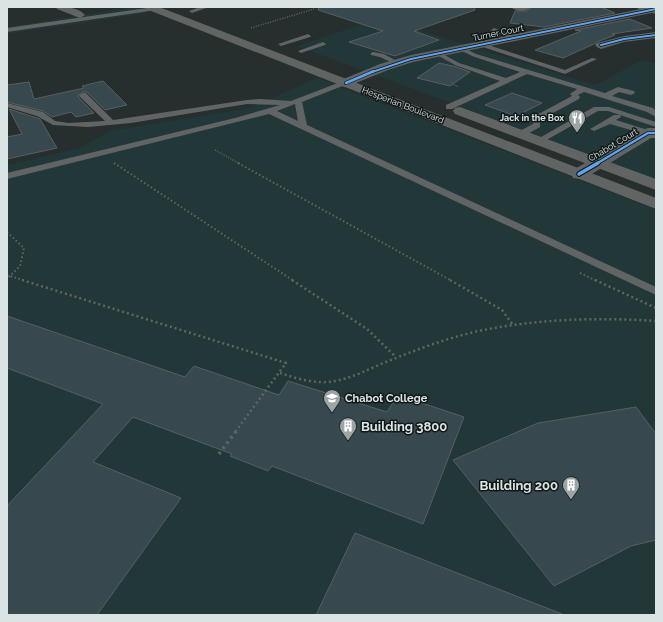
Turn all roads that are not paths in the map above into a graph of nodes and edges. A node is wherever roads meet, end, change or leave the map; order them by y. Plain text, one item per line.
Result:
1 (61, 7) edge
2 (206, 7) edge
3 (152, 8) edge
4 (187, 9) edge
5 (651, 10) edge
6 (80, 15) dead end
7 (214, 19) dead end
8 (7, 30) edge
9 (494, 30) dead end
10 (656, 35) edge
11 (308, 36) dead end
12 (514, 38) junction
13 (277, 43) joint
14 (323, 44) dead end
15 (482, 45) junction
16 (601, 45) dead end
17 (462, 49) junction
18 (301, 52) junction
19 (373, 54) dead end
20 (439, 54) junction
21 (320, 59) dead end
22 (594, 59) dead end
23 (397, 63) junction
24 (346, 68) dead end
25 (526, 72) junction
26 (365, 75) junction
27 (379, 81) dead end
28 (508, 81) junction
29 (346, 83) junction
30 (583, 89) junction
31 (631, 93) dead end
32 (83, 95) dead end
33 (606, 96) junction
34 (296, 102) junction
35 (436, 102) dead end
36 (7, 106) edge
37 (450, 107) junction
38 (270, 111) junction
39 (656, 115) edge
40 (619, 116) dead end
41 (610, 120) junction
42 (112, 123) junction
43 (304, 128) junction
44 (594, 129) dead end
45 (653, 130) edge
46 (521, 134) junction
47 (538, 141) junction
48 (598, 163) junction
49 (579, 174) junction
50 (7, 176) edge
51 (656, 185) edge
52 (656, 204) edge
53 (656, 291) edge

1 - 6 street
2 - 4 lane
3 - 8 lane
3 - 29 main road, Hesperian Boulevard
4 - 7 main road
5 - 12 street, Turner Court
9 - 12 lane
10 - 16 street
11 - 13 lane
12 - 15 street, Turner Court
13 - 18 main road
14 - 18 lane
15 - 17 street, Turner Court
15 - 22 lane
17 - 20 street, Turner Court
17 - 25 lane
18 - 21 main road
19 - 23 lane
20 - 23 street, Turner Court
20 - 28 lane
23 - 26 street, Turner Court
24 - 26 main road, Hesperian Boulevard
25 - 28 lane
25 - 30 lane
26 - 27 main road, Hesperian Boulevard
26 - 29 street, Turner Court
28 - 37 lane
29 - 34 lane
29 - 49 main road, Hesperian Boulevard
30 - 33 lane
30 - 46 lane
31 - 33 lane
32 - 42 lane
33 - 39 lane
34 - 38 lane
34 - 42 lane
34 - 43 lane
35 - 37 main road, Hesperian Boulevard
36 - 42 lane
37 - 46 main road, Hesperian Boulevard
38 - 43 lane
38 - 50 lane
40 - 41 lane
41 - 44 lane
41 - 45 lane
43 - 53 lane
45 - 47 lane
45 - 48 street, Chabot Court
46 - 47 main road, Hesperian Boulevard
47 - 48 main road, Hesperian Boulevard
48 - 49 street, Chabot Court
48 - 51 main road, Hesperian Boulevard
49 - 52 main road, Hesperian Boulevard

